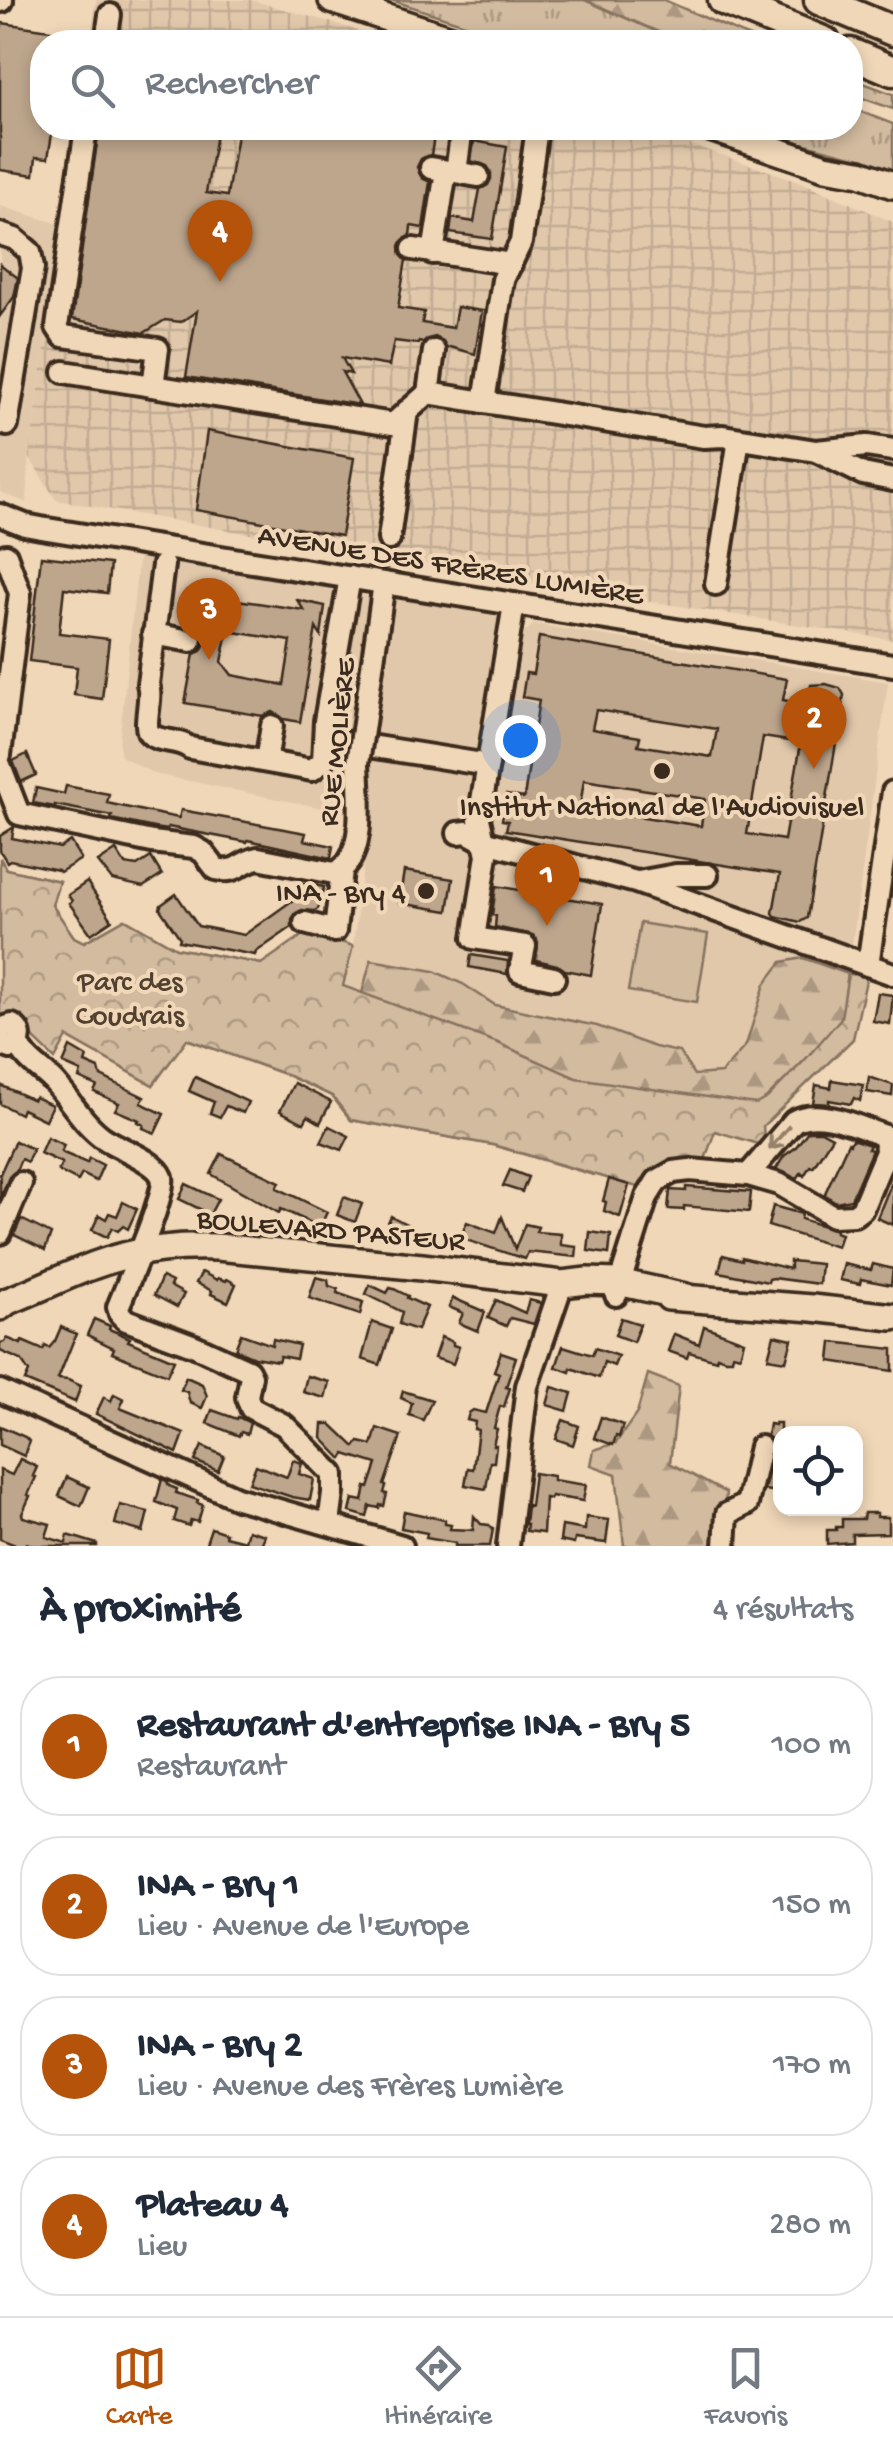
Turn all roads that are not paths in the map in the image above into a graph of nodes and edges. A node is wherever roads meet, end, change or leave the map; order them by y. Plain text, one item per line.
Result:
1 (332, 0) edge
2 (723, 0) edge
3 (819, 0) edge
4 (110, 15) dead end
5 (108, 30) edge
6 (423, 30) edge
7 (796, 30) edge
8 (893, 30) edge
9 (863, 58) edge
10 (893, 71) edge
11 (84, 140) edge
12 (457, 140) edge
13 (535, 140) edge
14 (746, 140) edge
15 (825, 167) junction
16 (444, 171) junction
17 (478, 176) dead end
18 (893, 185) edge
19 (893, 205) edge
20 (0, 234) edge
21 (510, 264) junction
22 (434, 351) dead end
23 (64, 372) dead end
24 (153, 386) junction
25 (428, 394) junction
26 (484, 402) junction
27 (407, 411) junction
28 (7, 426) dead end
29 (739, 438) junction
30 (893, 450) edge
31 (816, 451) junction
32 (893, 480) edge
33 (0, 516) edge
34 (25, 525) junction
35 (388, 538) dead end
36 (3, 555) edge
37 (162, 565) dead end
38 (350, 577) junction
39 (384, 583) junction
40 (716, 584) dead end
41 (514, 604) junction
42 (153, 634) junction
43 (192, 640) dead end
44 (893, 665) edge
45 (272, 726) dead end
46 (325, 739) junction
47 (0, 755) edge
48 (266, 761) junction
49 (0, 765) edge
50 (488, 766) junction
51 (893, 792) edge
52 (458, 833) dead end
53 (483, 842) junction
54 (342, 870) junction
55 (707, 875) dead end
56 (636, 882) junction
57 (305, 923) dead end
58 (868, 965) junction
59 (893, 974) edge
60 (554, 978) dead end
61 (0, 1029) edge
62 (9, 1044) edge
63 (748, 1175) junction
64 (22, 1183) dead end
65 (0, 1234) edge
66 (142, 1252) junction
67 (562, 1284) junction
68 (41, 1288) junction
69 (617, 1288) junction
70 (0, 1307) edge
71 (893, 1317) edge
72 (0, 1321) edge
73 (0, 1391) edge
74 (760, 1448) dead end
75 (329, 1524) junction
76 (402, 1546) edge
77 (508, 1546) edge
78 (725, 1546) edge

1 - 6 main road
2 - 7 highway
3 - 8 highway
4 - 5 street
9 - 10 highway
11 - 24 street
12 - 16 street
13 - 21 street
14 - 15 main road
15 - 18 main road
15 - 19 main road
16 - 17 street
16 - 21 street
20 - 28 street
21 - 26 street
22 - 25 street
23 - 24 street
24 - 27 street
25 - 26 street
25 - 27 street
26 - 29 street
27 - 35 street
29 - 31 street
29 - 40 street
30 - 31 street
31 - 32 street
33 - 34 street, AVENUE DES FRÈRES LUMIÈRE
34 - 36 street
34 - 38 street, AVENUE DES FRÈRES LUMIÈRE
36 - 47 street
37 - 42 street
38 - 39 street, AVENUE DES FRÈRES LUMIÈRE
38 - 46 street
39 - 41 street, AVENUE DES FRÈRES LUMIÈRE
39 - 54 street, RUE MOLIÈRE, bridge
41 - 44 street, AVENUE DES FRÈRES LUMIÈRE
41 - 50 street
42 - 43 street
42 - 48 street
45 - 48 street
46 - 48 street
46 - 50 street
49 - 54 street, RUE MOLIÈRE
50 - 53 street
51 - 58 street
52 - 53 street
53 - 56 street
53 - 60 street
54 - 57 street
55 - 56 street
56 - 58 street
58 - 59 street
61 - 62 street
62 - 66 street
63 -> 63 street
63 - 69 street
64 - 65 street
66 - 67 main road, BOULEVARD PASTEUR
66 - 68 main road, BOULEVARD PASTEUR
66 - 75 street
67 - 69 main road, BOULEVARD PASTEUR
67 - 77 street
68 - 70 main road, BOULEVARD PASTEUR
68 - 72 main road, BOULEVARD PASTEUR
69 - 71 main road, BOULEVARD PASTEUR
73 - 75 street
74 - 78 street
75 - 76 street

